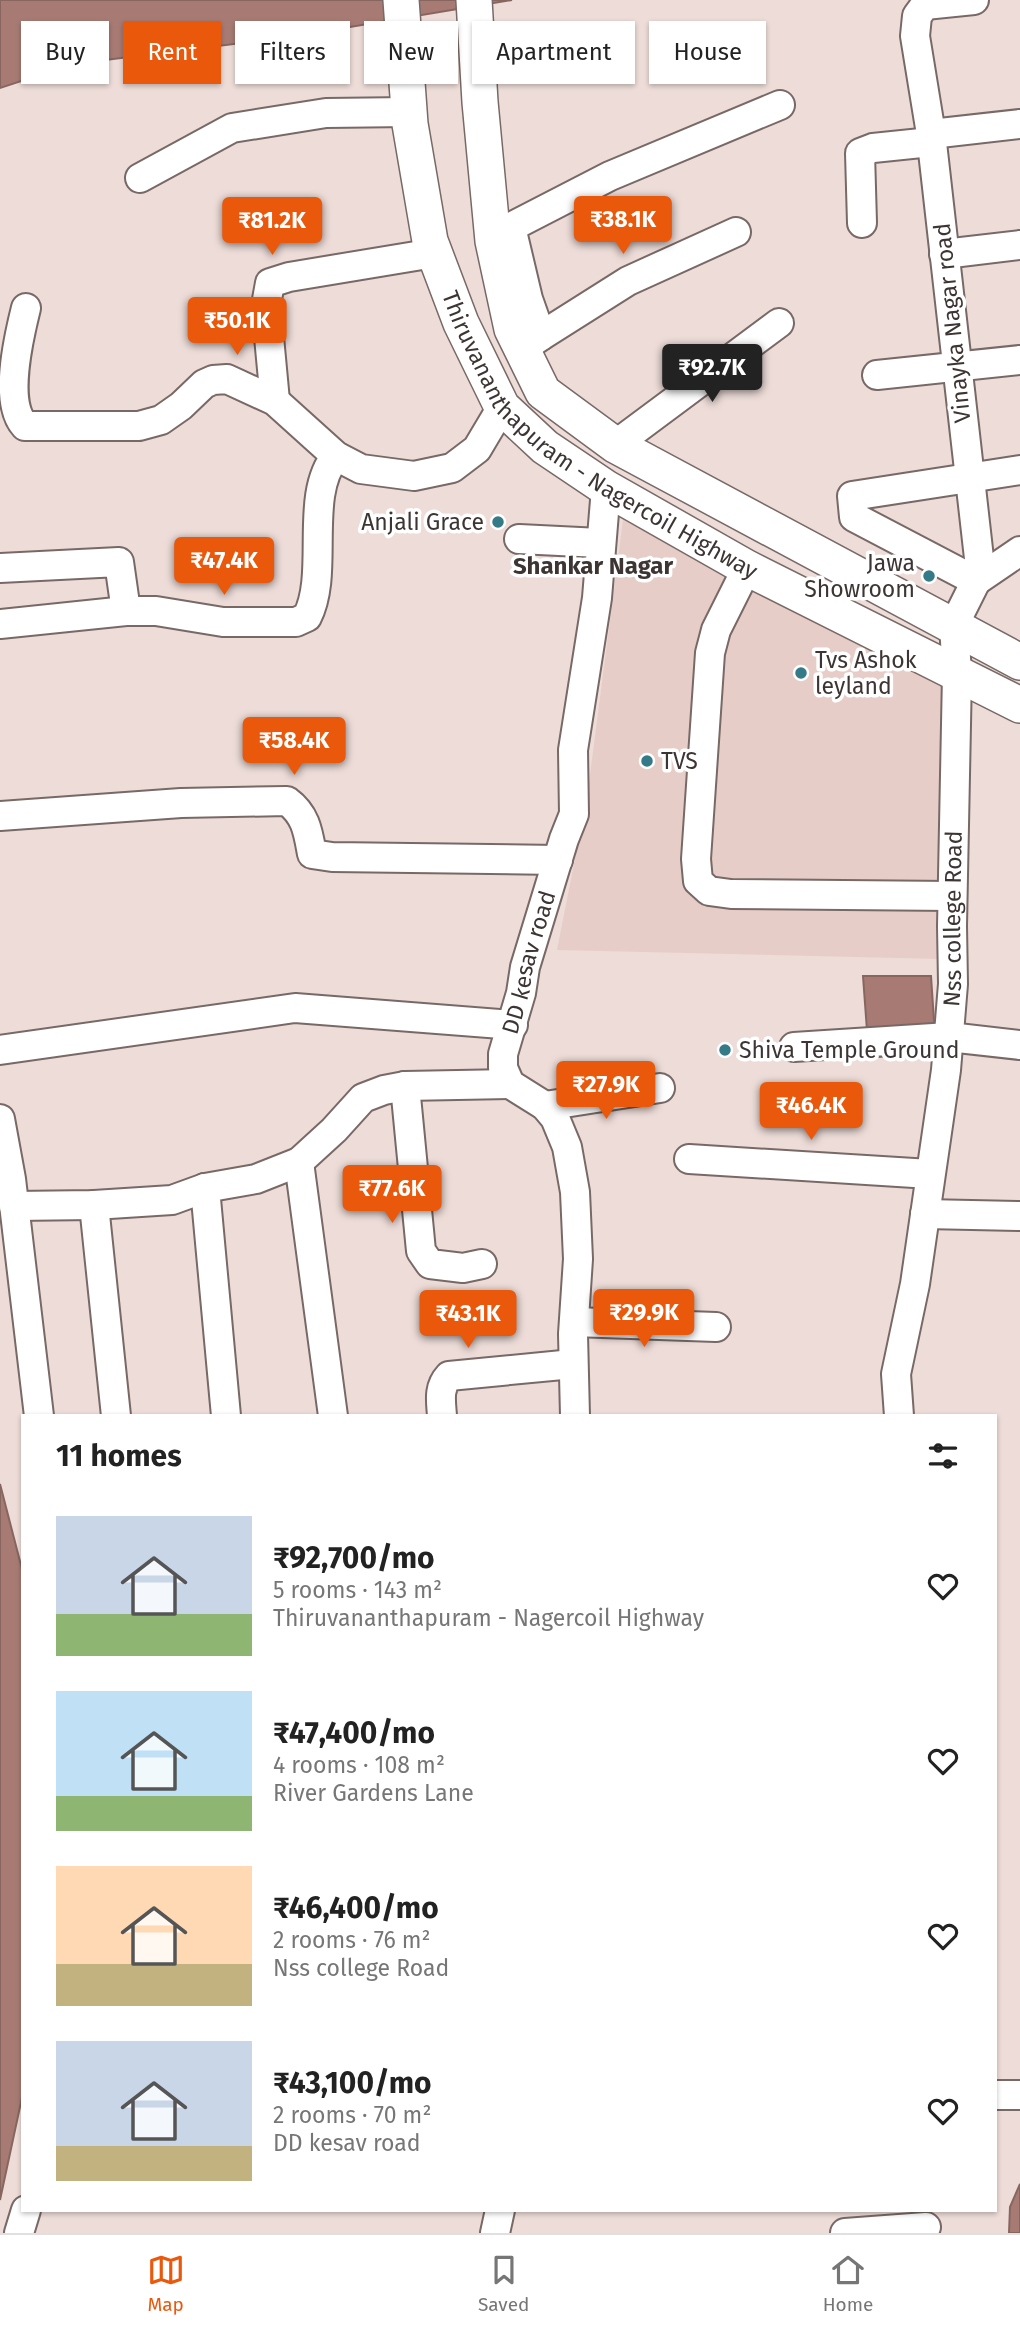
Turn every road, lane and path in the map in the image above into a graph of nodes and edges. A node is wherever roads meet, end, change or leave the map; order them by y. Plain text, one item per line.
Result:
1 (401, 0) edge
2 (474, 0) edge
3 (974, 0) edge
4 (780, 105) dead end
5 (409, 118) junction
6 (1020, 124) edge
7 (931, 138) junction
8 (139, 178) dead end
9 (863, 223) dead end
10 (736, 232) dead end
11 (1020, 245) edge
12 (435, 253) junction
13 (944, 254) junction
14 (26, 308) dead end
15 (779, 323) dead end
16 (531, 342) junction
17 (1020, 360) edge
18 (957, 367) junction
19 (877, 375) dead end
20 (275, 401) junction
21 (502, 407) junction
22 (615, 445) junction
23 (336, 456) junction
24 (1020, 470) edge
25 (970, 478) junction
26 (606, 488) junction
27 (519, 538) dead end
28 (600, 543) junction
29 (1020, 551) edge
30 (0, 568) edge
31 (747, 568) junction
32 (976, 581) junction
33 (126, 611) junction
34 (0, 624) edge
35 (954, 625) junction
36 (1020, 662) edge
37 (957, 674) junction
38 (1020, 705) edge
39 (0, 816) edge
40 (558, 860) junction
41 (952, 896) junction
42 (513, 1025) junction
43 (948, 1037) junction
44 (1020, 1045) edge
45 (794, 1047) dead end
46 (0, 1051) edge
47 (510, 1084) junction
48 (405, 1086) junction
49 (660, 1088) dead end
50 (545, 1106) junction
51 (0, 1119) edge
52 (689, 1159) dead end
53 (299, 1163) junction
54 (930, 1174) junction
55 (205, 1188) junction
56 (94, 1205) junction
57 (14, 1206) junction
58 (925, 1214) junction
59 (1020, 1216) edge
60 (482, 1264) dead end
61 (574, 1322) junction
62 (716, 1327) dead end
63 (573, 1364) junction
64 (39, 1414) edge
65 (116, 1414) edge
66 (226, 1414) edge
67 (333, 1414) edge
68 (442, 1414) edge
69 (575, 1414) edge
70 (899, 1414) edge
71 (997, 2095) edge
72 (1020, 2095) edge
73 (25, 2212) edge
74 (500, 2212) edge
75 (927, 2223) edge
76 (19, 2233) edge
77 (495, 2233) edge
78 (845, 2233) edge

1 - 5 main road, Thiruvananthapuram - Nagercoil Highway
2 - 16 main road, Thiruvananthapuram - Nagercoil Highway
3 - 7 street, Vinayka Nagar road
4 - 16 street
5 - 8 street
5 - 12 main road, Thiruvananthapuram - Nagercoil Highway
6 - 7 street
7 - 9 street
7 - 13 street, Vinayka Nagar road
10 - 16 street
11 - 13 street
12 - 20 street
12 - 21 main road, Thiruvananthapuram - Nagercoil Highway
13 - 18 street, Vinayka Nagar road
14 - 20 street
15 - 22 street
16 - 22 main road, Thiruvananthapuram - Nagercoil Highway
17 - 18 street
18 - 19 street
18 - 25 street, Vinayka Nagar road
20 - 23 street
21 - 23 street
21 - 26 main road, Thiruvananthapuram - Nagercoil Highway
22 - 35 main road, Thiruvananthapuram - Nagercoil Highway
23 - 33 street
24 - 25 street
25 - 32 street, Vinayka Nagar road
25 - 32 street
26 - 28 street, DD kesav road
26 - 31 main road, Thiruvananthapuram - Nagercoil Highway
27 - 28 street
28 - 40 street, DD kesav road
29 - 32 street
30 - 33 street
31 - 37 main road, Thiruvananthapuram - Nagercoil Highway
31 - 41 street
32 - 35 street, Vinayka Nagar road
33 - 34 street
35 - 36 main road, Thiruvananthapuram - Nagercoil Highway
35 - 37 street, Nss college Road
37 - 38 main road, Thiruvananthapuram - Nagercoil Highway
37 - 41 street, Nss college Road
39 - 40 street
40 - 42 street, DD kesav road
41 - 43 street, Nss college Road
42 - 46 street
42 - 47 street, DD kesav road
43 - 44 street
43 - 45 street
43 - 54 street, Nss college Road
47 - 48 street
47 - 50 street
48 - 53 street
48 - 60 street
49 - 50 street
50 - 61 street
51 - 57 street
52 - 54 street
53 - 55 street
53 - 67 street
54 - 58 street, Nss college Road
55 - 56 street
55 - 66 street
56 - 57 street
56 - 65 street
57 - 64 street
58 - 59 street
58 - 70 street, Nss college Road
61 - 62 street
61 - 63 street
63 - 68 street
63 - 69 street
71 - 72 street
73 - 76 street
74 - 77 street
75 - 78 street

